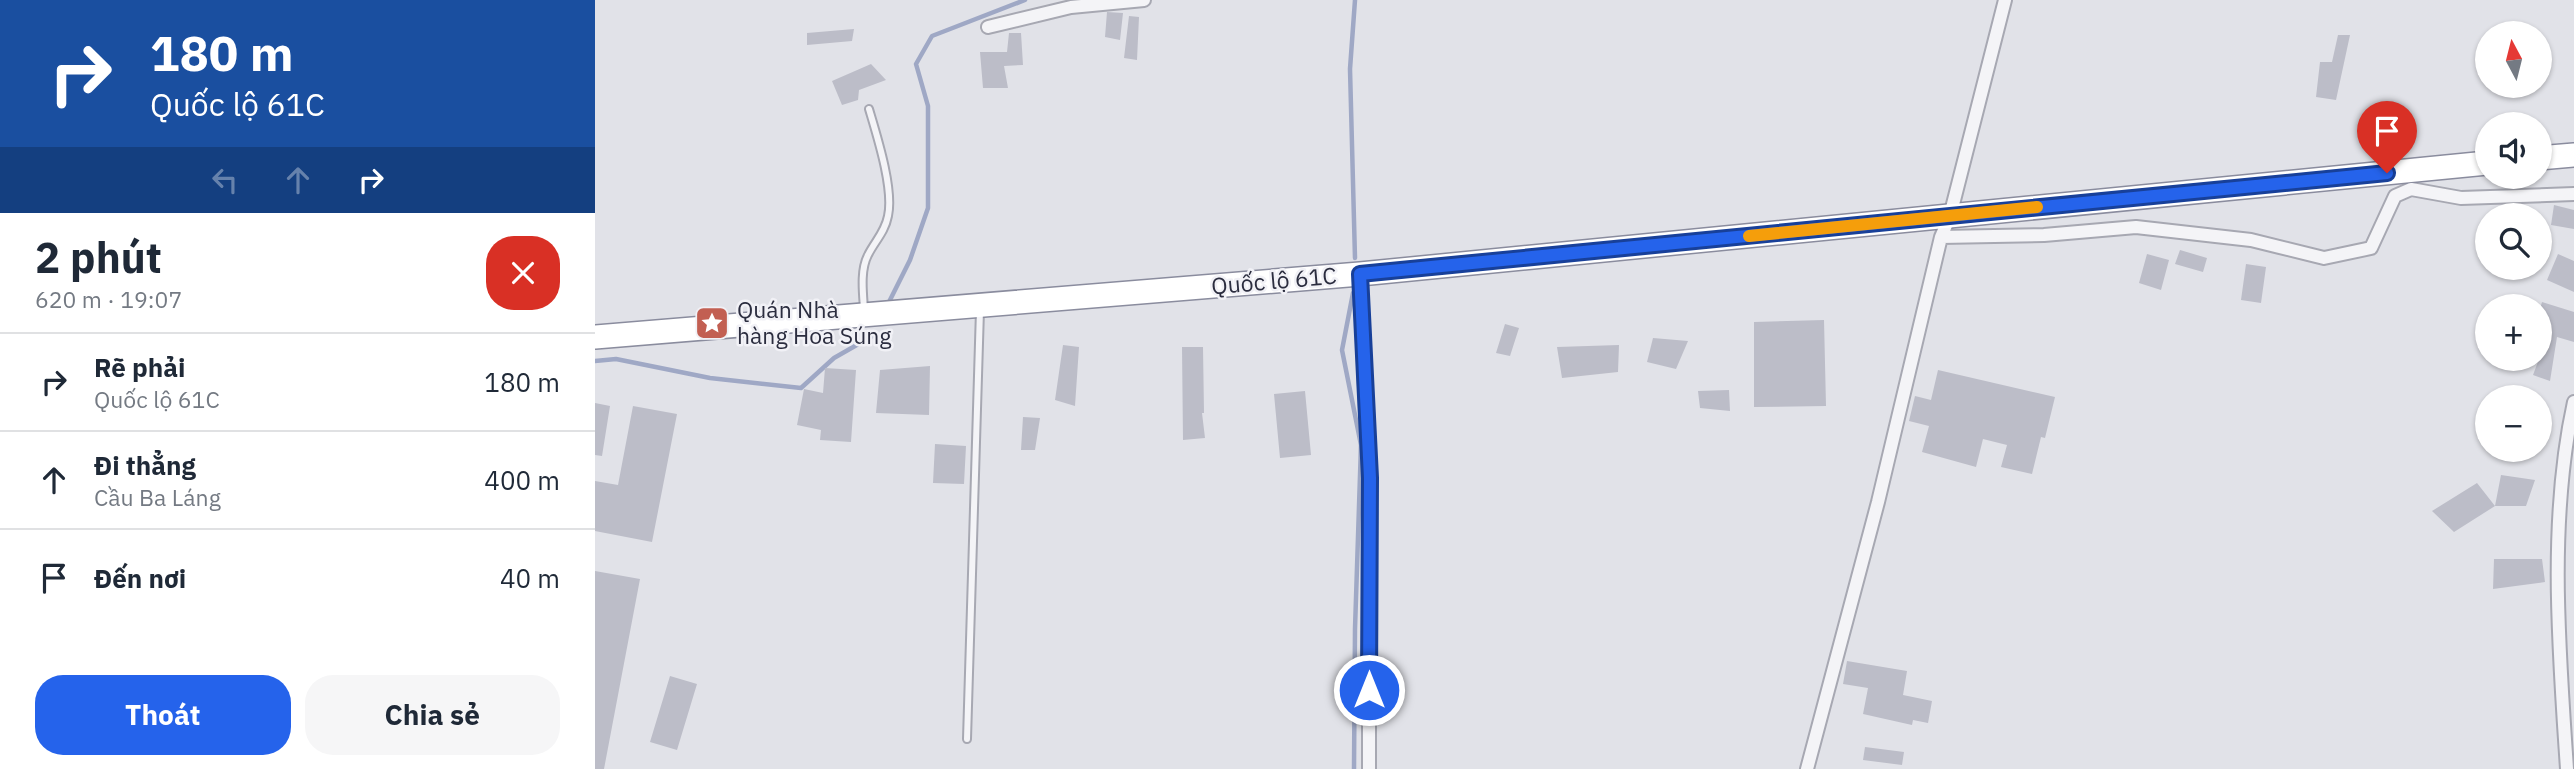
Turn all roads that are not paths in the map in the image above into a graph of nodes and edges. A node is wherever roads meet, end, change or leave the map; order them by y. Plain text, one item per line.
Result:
1 (1144, 0) edge
2 (2005, 0) edge
3 (988, 27) dead end
4 (869, 109) dead end
5 (2574, 155) edge
6 (2552, 157) edge
7 (2475, 164) edge
8 (2574, 194) edge
9 (1951, 216) junction
10 (1941, 237) junction
11 (1360, 274) junction
12 (980, 305) junction
13 (864, 314) junction
14 (595, 337) edge
15 (2574, 402) edge
16 (967, 739) dead end
17 (1369, 769) edge
18 (1807, 769) edge
19 (2567, 769) edge

1 - 3 street
2 - 9 street
4 - 13 lane
5 - 6 highway
7 - 9 highway, Quốc lộ 61C
8 - 10 street
9 - 10 street
9 - 11 highway, Quốc lộ 61C
10 - 18 street
11 - 12 highway, Quốc lộ 61C
11 - 17 street
12 - 13 highway, Quốc lộ 61C
12 - 16 lane
13 - 14 highway, Quốc lộ 61C
15 - 19 street

